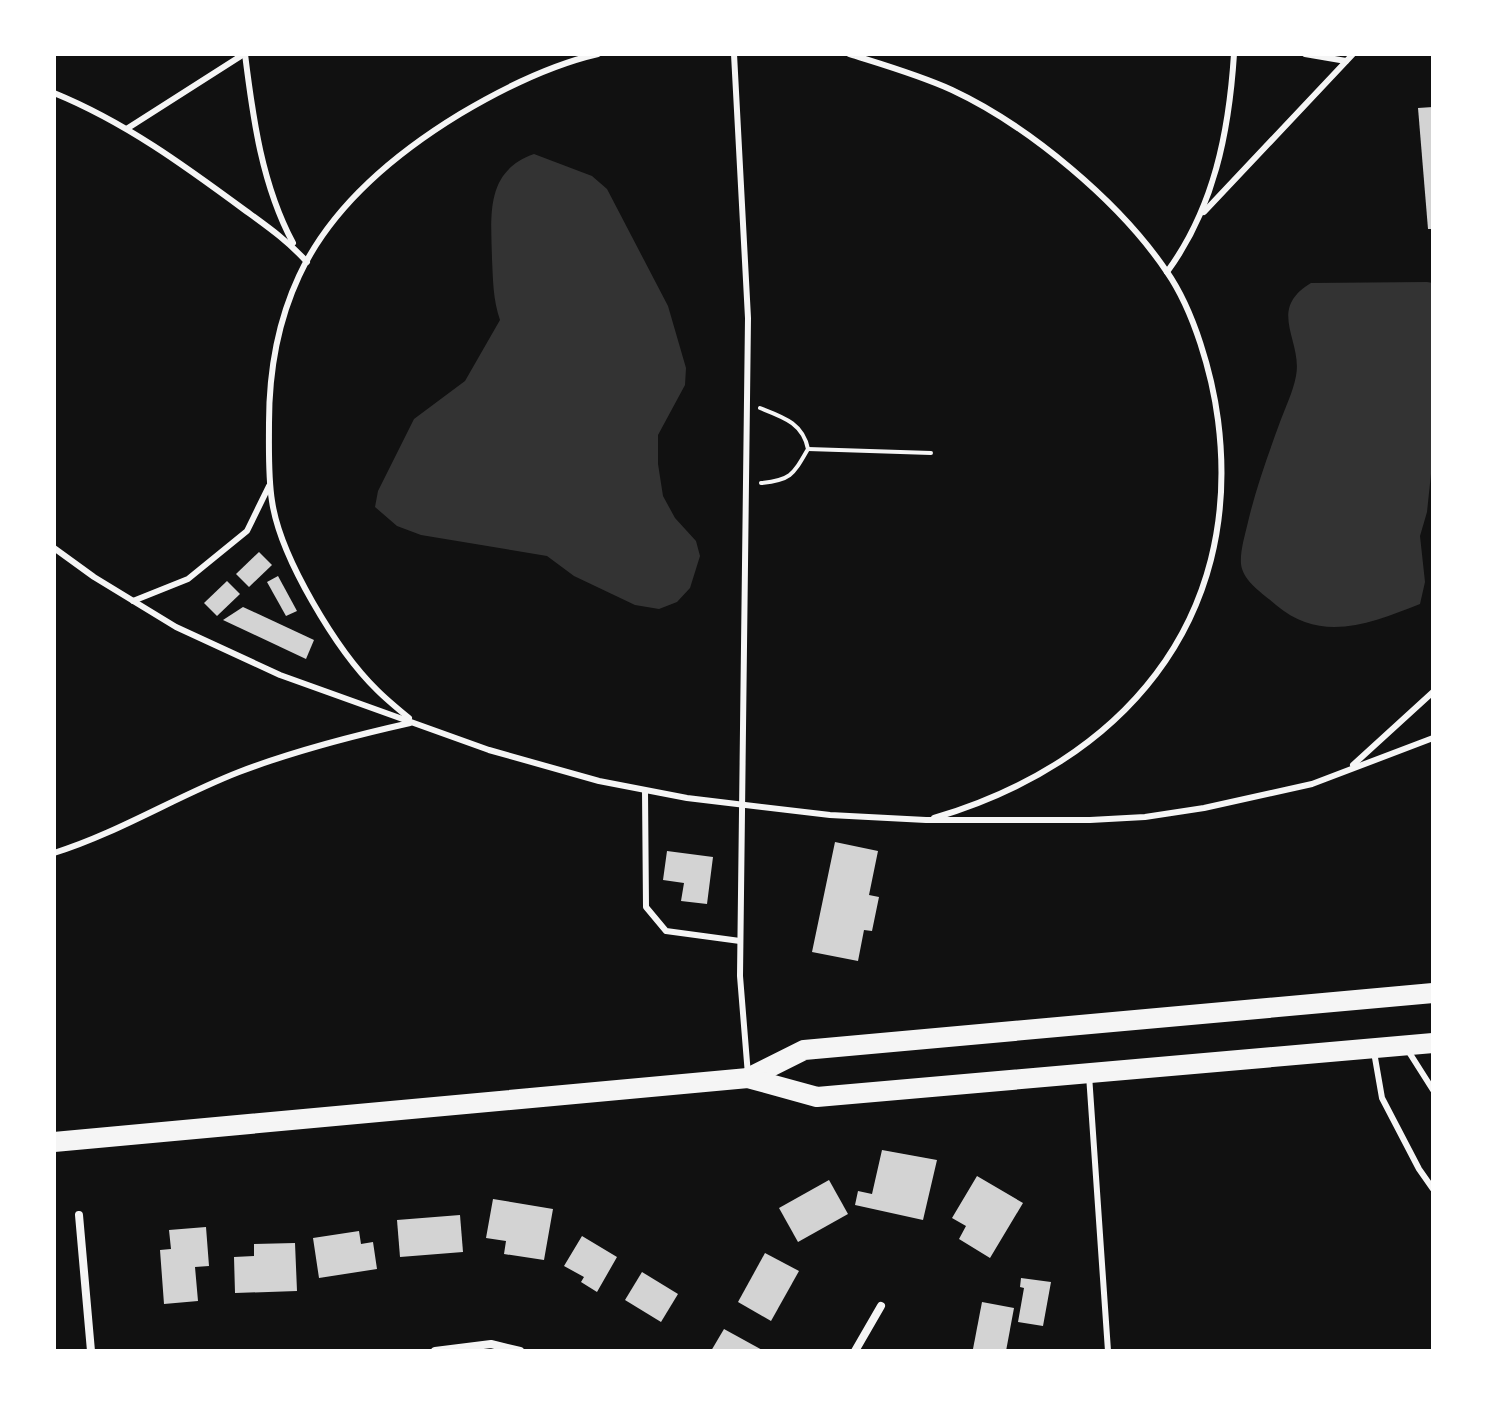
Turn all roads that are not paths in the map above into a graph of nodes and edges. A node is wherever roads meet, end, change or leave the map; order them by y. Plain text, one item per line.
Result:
1 (244, 54) edge
2 (598, 54) edge
3 (734, 54) edge
4 (849, 54) edge
5 (1234, 54) edge
6 (1305, 54) edge
7 (1353, 54) edge
8 (1346, 61) junction
9 (54, 93) edge
10 (128, 128) junction
11 (1202, 215) junction
12 (296, 250) junction
13 (307, 262) junction
14 (1167, 272) junction
15 (271, 483) junction
16 (54, 548) edge
17 (133, 601) junction
18 (1433, 692) edge
19 (413, 722) junction
20 (1433, 738) edge
21 (1348, 769) junction
22 (645, 791) junction
23 (741, 806) junction
24 (926, 820) junction
25 (54, 853) edge
26 (740, 941) junction
27 (1433, 993) edge
28 (1433, 1043) edge
29 (1404, 1046) junction
30 (1374, 1048) junction
31 (1089, 1075) junction
32 (748, 1078) junction
33 (1433, 1090) edge
34 (54, 1142) edge
35 (1433, 1189) edge
36 (79, 1215) dead end
37 (881, 1306) dead end
38 (91, 1351) edge
39 (435, 1351) edge
40 (520, 1351) edge
41 (855, 1351) edge
42 (1108, 1351) edge

1 - 10 lane
1 - 12 lane
2 - 13 lane
3 - 23 lane
4 - 14 lane
5 - 11 lane
6 - 8 lane
7 - 8 lane
8 - 11 lane
9 - 10 lane
10 - 12 lane
11 - 14 lane
12 - 13 lane
13 - 15 lane
14 - 24 lane
15 - 17 lane
15 - 19 lane
16 - 17 lane
17 - 19 lane
18 - 21 lane
19 - 22 lane
19 - 25 lane
20 - 21 lane
21 - 24 lane
22 - 23 lane
22 - 26 lane
23 - 24 lane
23 - 26 lane
26 - 32 lane
27 - 32 main road
28 - 29 main road
29 - 30 main road
29 - 33 lane
30 - 31 main road
30 - 35 lane
31 - 32 main road
31 - 42 lane
32 - 34 main road
36 - 38 street
37 - 41 street
39 - 40 street

